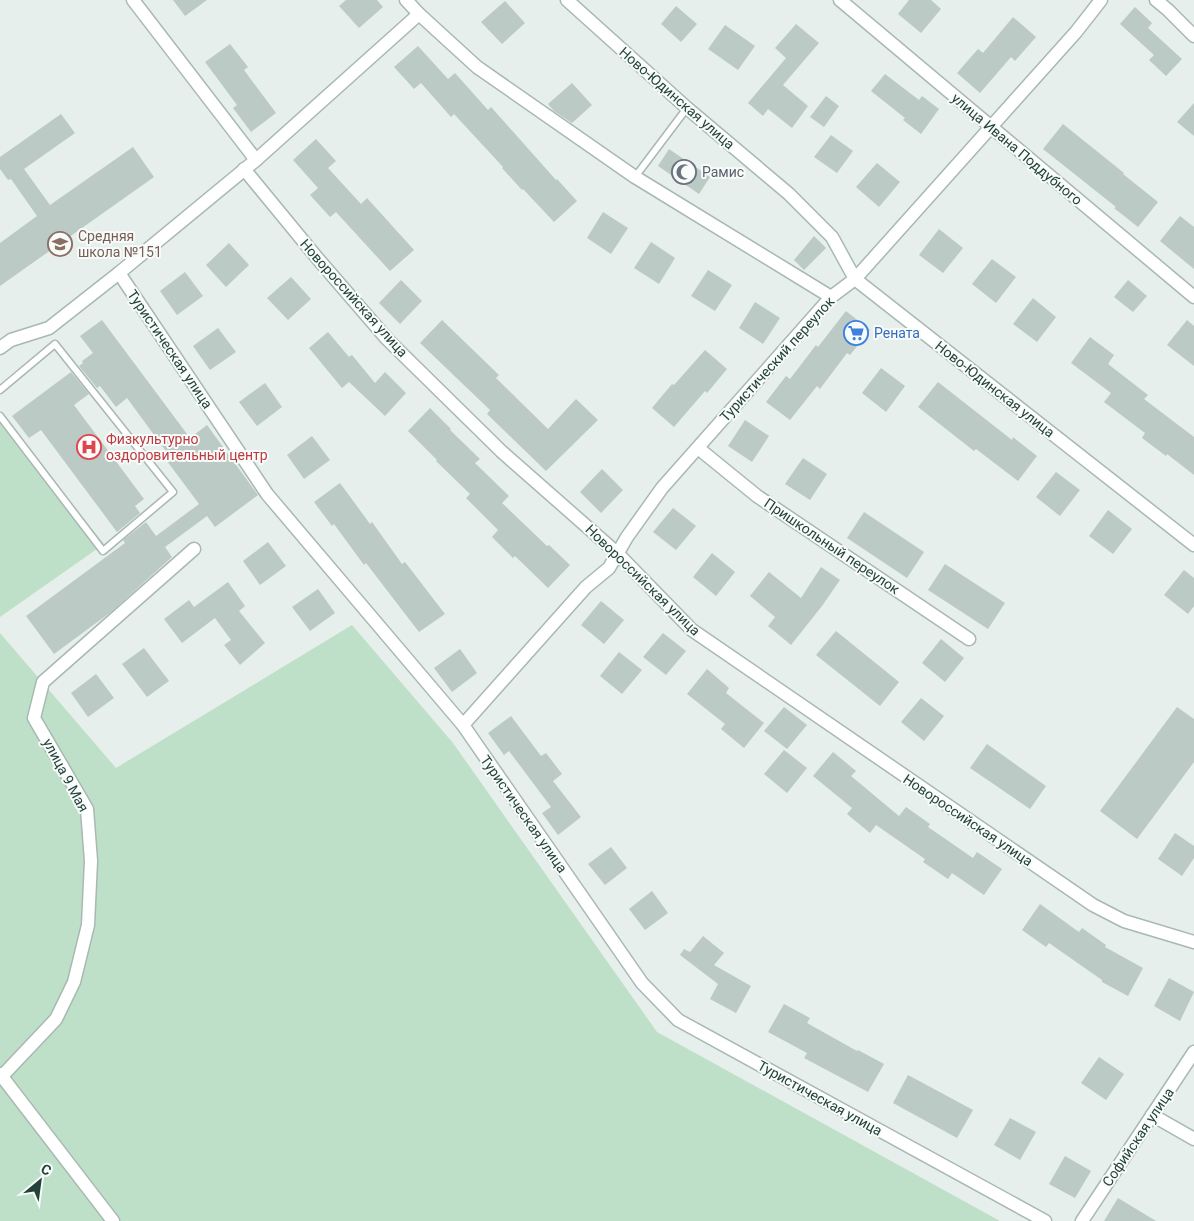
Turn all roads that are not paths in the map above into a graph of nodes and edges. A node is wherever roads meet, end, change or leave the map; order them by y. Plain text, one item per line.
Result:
1 (133, 0) edge
2 (406, 0) edge
3 (567, 0) edge
4 (840, 0) edge
5 (1101, 0) edge
6 (1156, 0) edge
7 (419, 14) junction
8 (1194, 36) edge
9 (687, 108) junction
10 (990, 127) junction
11 (256, 160) junction
12 (244, 169) junction
13 (635, 177) junction
14 (119, 273) junction
15 (855, 280) junction
16 (831, 297) junction
17 (1194, 298) edge
18 (0, 348) edge
19 (0, 390) edge
20 (0, 416) edge
21 (698, 448) junction
22 (1194, 545) edge
23 (194, 549) dead end
24 (618, 554) junction
25 (969, 639) dead end
26 (463, 725) junction
27 (1194, 942) edge
28 (1194, 1052) edge
29 (1, 1075) edge
30 (1152, 1115) junction
31 (1194, 1139) edge
32 (113, 1221) edge
33 (1045, 1221) edge
34 (1082, 1221) edge

1 - 11 street
2 - 7 street
3 - 9 street, Ново-Юдинская улица
4 - 10 street, улица Ивана Поддубного
5 - 10 street, Туристический переулок
6 - 8 street
7 - 11 street
7 - 13 street
9 - 13 lane
9 - 15 street, Ново-Юдинская улица
10 - 15 street, Туристический переулок
10 - 17 street, улица Ивана Поддубного
11 - 12 street
12 - 14 street
12 - 24 street, Новороссийская улица
13 - 16 street
14 - 18 street
14 - 26 street, Туристическая улица
15 - 16 street, Туристический переулок
15 - 22 street, Ново-Юдинская улица
16 - 21 street, Туристический переулок
19 - 20 lane
21 - 24 street, Туристический переулок
21 - 25 street, Пришкольный переулок
23 - 29 street, улица 9 Мая
24 - 26 street, Туристический переулок
24 - 27 street, Новороссийская улица
26 - 33 street, Туристическая улица
28 - 30 street, Софийская улица
29 - 32 street
30 - 31 street
30 - 34 street, Софийская улица

